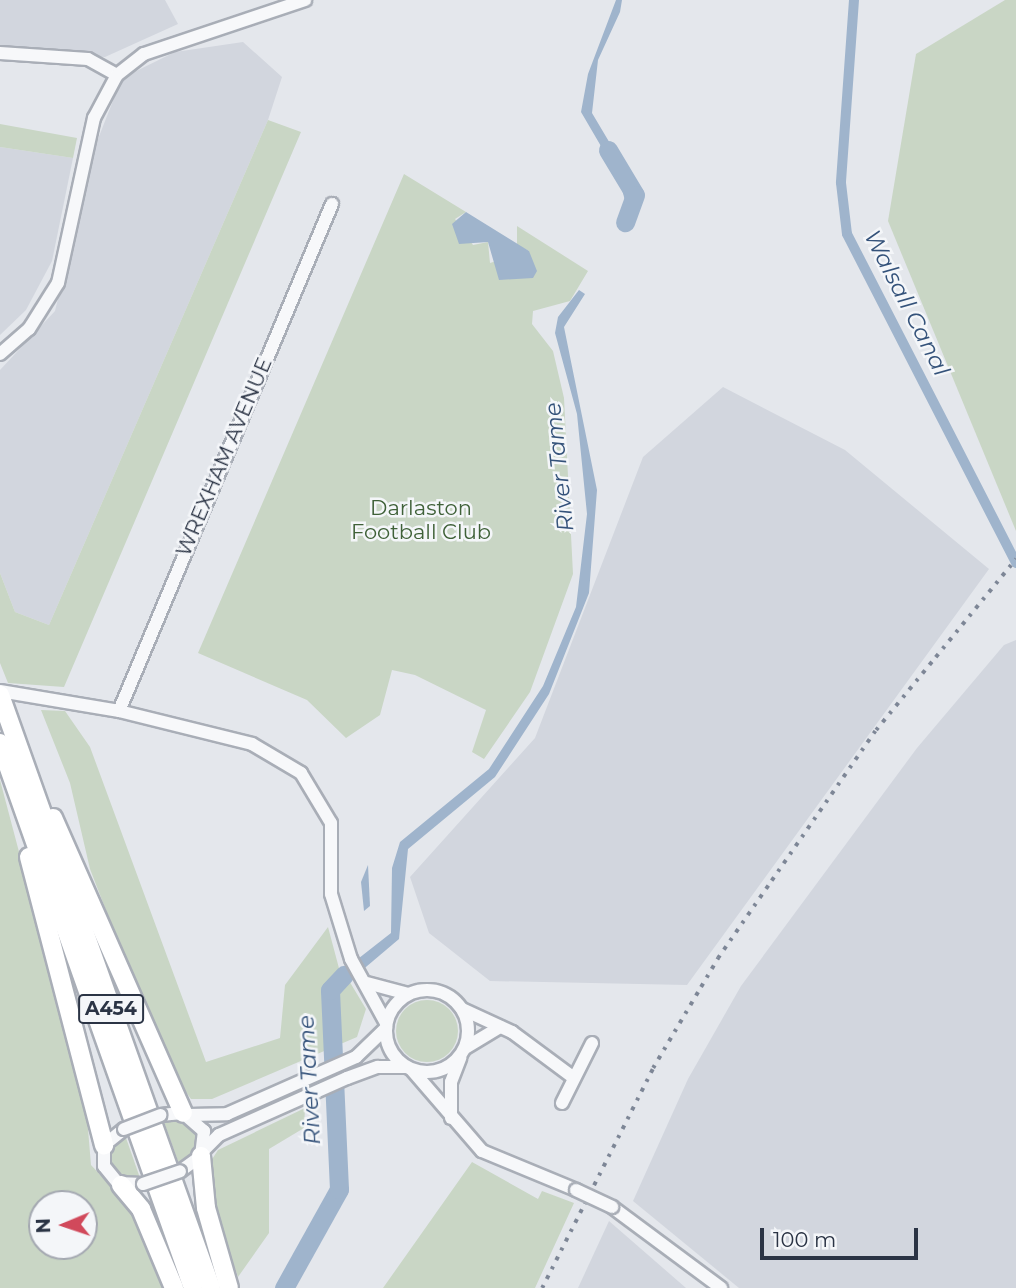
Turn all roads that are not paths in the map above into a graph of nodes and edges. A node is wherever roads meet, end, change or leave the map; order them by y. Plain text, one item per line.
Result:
1 (305, 0) edge
2 (0, 53) edge
3 (117, 75) junction
4 (332, 204) dead end
5 (0, 354) edge
6 (0, 693) edge
7 (119, 711) junction
8 (6, 736) edge
9 (12, 775) junction
10 (365, 981) junction
11 (408, 994) junction
12 (461, 1008) junction
13 (386, 1026) junction
14 (501, 1027) junction
15 (592, 1043) dead end
16 (463, 1050) junction
17 (409, 1068) junction
18 (574, 1077) junction
19 (562, 1103) dead end
20 (186, 1114) junction
21 (452, 1121) junction
22 (104, 1145) junction
23 (203, 1152) junction
24 (121, 1185) junction
25 (174, 1288) edge
26 (193, 1288) edge
27 (211, 1288) edge
28 (229, 1288) edge
29 (721, 1288) edge

1 - 3 street
2 - 3 street
3 - 5 street
4 - 7 street, WREXHAM AVENUE
6 - 7 street
6 - 8 highway, A454
7 - 10 street
8 - 9 highway, A454
8 - 20 highway
8 - 27 highway, A454
9 - 22 highway
9 - 26 highway, A454
10 - 11 street
10 - 13 street
11 - 12 street
11 - 13 street
12 - 14 street
12 - 16 street
13 - 17 street
13 - 20 street
14 - 16 street
14 - 18 street
15 - 18 street
16 - 17 street
16 - 21 street
17 - 21 street
17 - 23 street
18 - 19 street
20 - 22 street, bridge
20 - 23 street
21 - 29 street, bridge
22 - 24 street
23 - 24 street, bridge
23 - 28 highway
24 - 25 highway

